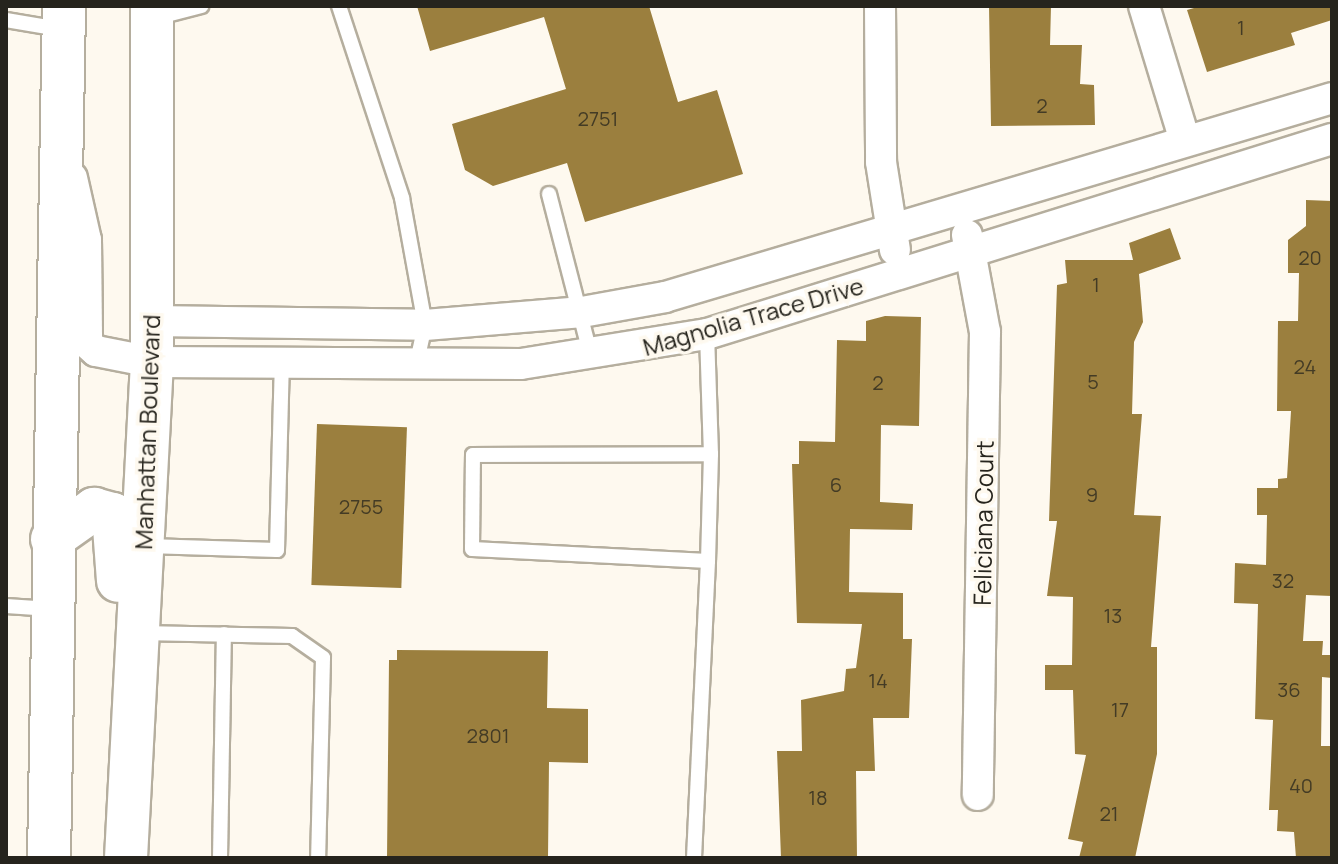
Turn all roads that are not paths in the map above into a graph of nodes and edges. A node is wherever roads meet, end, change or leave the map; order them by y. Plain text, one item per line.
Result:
1 (201, 6) edge
2 (339, 6) edge
3 (880, 6) edge
4 (1144, 6) edge
5 (149, 10) edge
6 (7, 18) edge
7 (64, 18) edge
8 (1332, 98) edge
9 (61, 129) junction
10 (1332, 139) edge
11 (1185, 141) junction
12 (549, 194) dead end
13 (958, 211) junction
14 (889, 233) junction
15 (972, 251) junction
16 (903, 273) junction
17 (582, 312) junction
18 (152, 321) junction
19 (425, 325) junction
20 (707, 334) junction
21 (591, 357) junction
22 (152, 362) junction
23 (282, 364) junction
24 (416, 367) junction
25 (711, 454) junction
26 (52, 539) junction
27 (143, 546) junction
28 (708, 561) junction
29 (6, 606) edge
30 (52, 609) junction
31 (138, 633) junction
32 (224, 634) junction
33 (129, 770) junction
34 (978, 795) dead end
35 (50, 805) junction
36 (49, 858) edge
37 (63, 858) edge
38 (126, 858) edge
39 (220, 858) edge
40 (318, 858) edge
41 (694, 858) edge

1 - 5 lane
2 - 19 lane
3 - 14 street
4 - 11 street
5 - 18 street, Manhattan Boulevard
6 - 7 lane
7 - 9 street
8 - 11 street, Magnolia Trace Drive
9 - 22 street, Magnolia Trace Drive
9 - 26 street
10 - 15 street, Magnolia Trace Drive
11 - 13 street, Magnolia Trace Drive
12 - 17 lane
13 - 14 street, Magnolia Trace Drive
13 - 15 street, Feliciana Court
14 - 16 street
14 - 17 street, Magnolia Trace Drive
15 - 16 street, Magnolia Trace Drive
15 - 34 street, Feliciana Court
16 - 20 street, Magnolia Trace Drive
17 - 19 street, Magnolia Trace Drive
17 - 21 lane
18 - 19 street, Magnolia Trace Drive
18 - 22 street, Manhattan Boulevard
19 - 24 lane
20 - 21 street, Magnolia Trace Drive
20 - 25 lane
21 - 24 street, Magnolia Trace Drive
22 - 23 street, Magnolia Trace Drive
22 - 27 street, Manhattan Boulevard
23 - 24 street, Magnolia Trace Drive
23 - 27 lane
25 - 28 lane
25 - 28 lane
26 - 30 street
26 - 33 street
27 - 31 street, Manhattan Boulevard
28 - 41 lane
29 - 30 lane
30 - 35 street
31 - 32 lane
31 - 33 street, Manhattan Boulevard
32 - 39 lane
32 - 40 lane
33 - 38 street, Manhattan Boulevard
35 - 36 street
35 - 37 street

